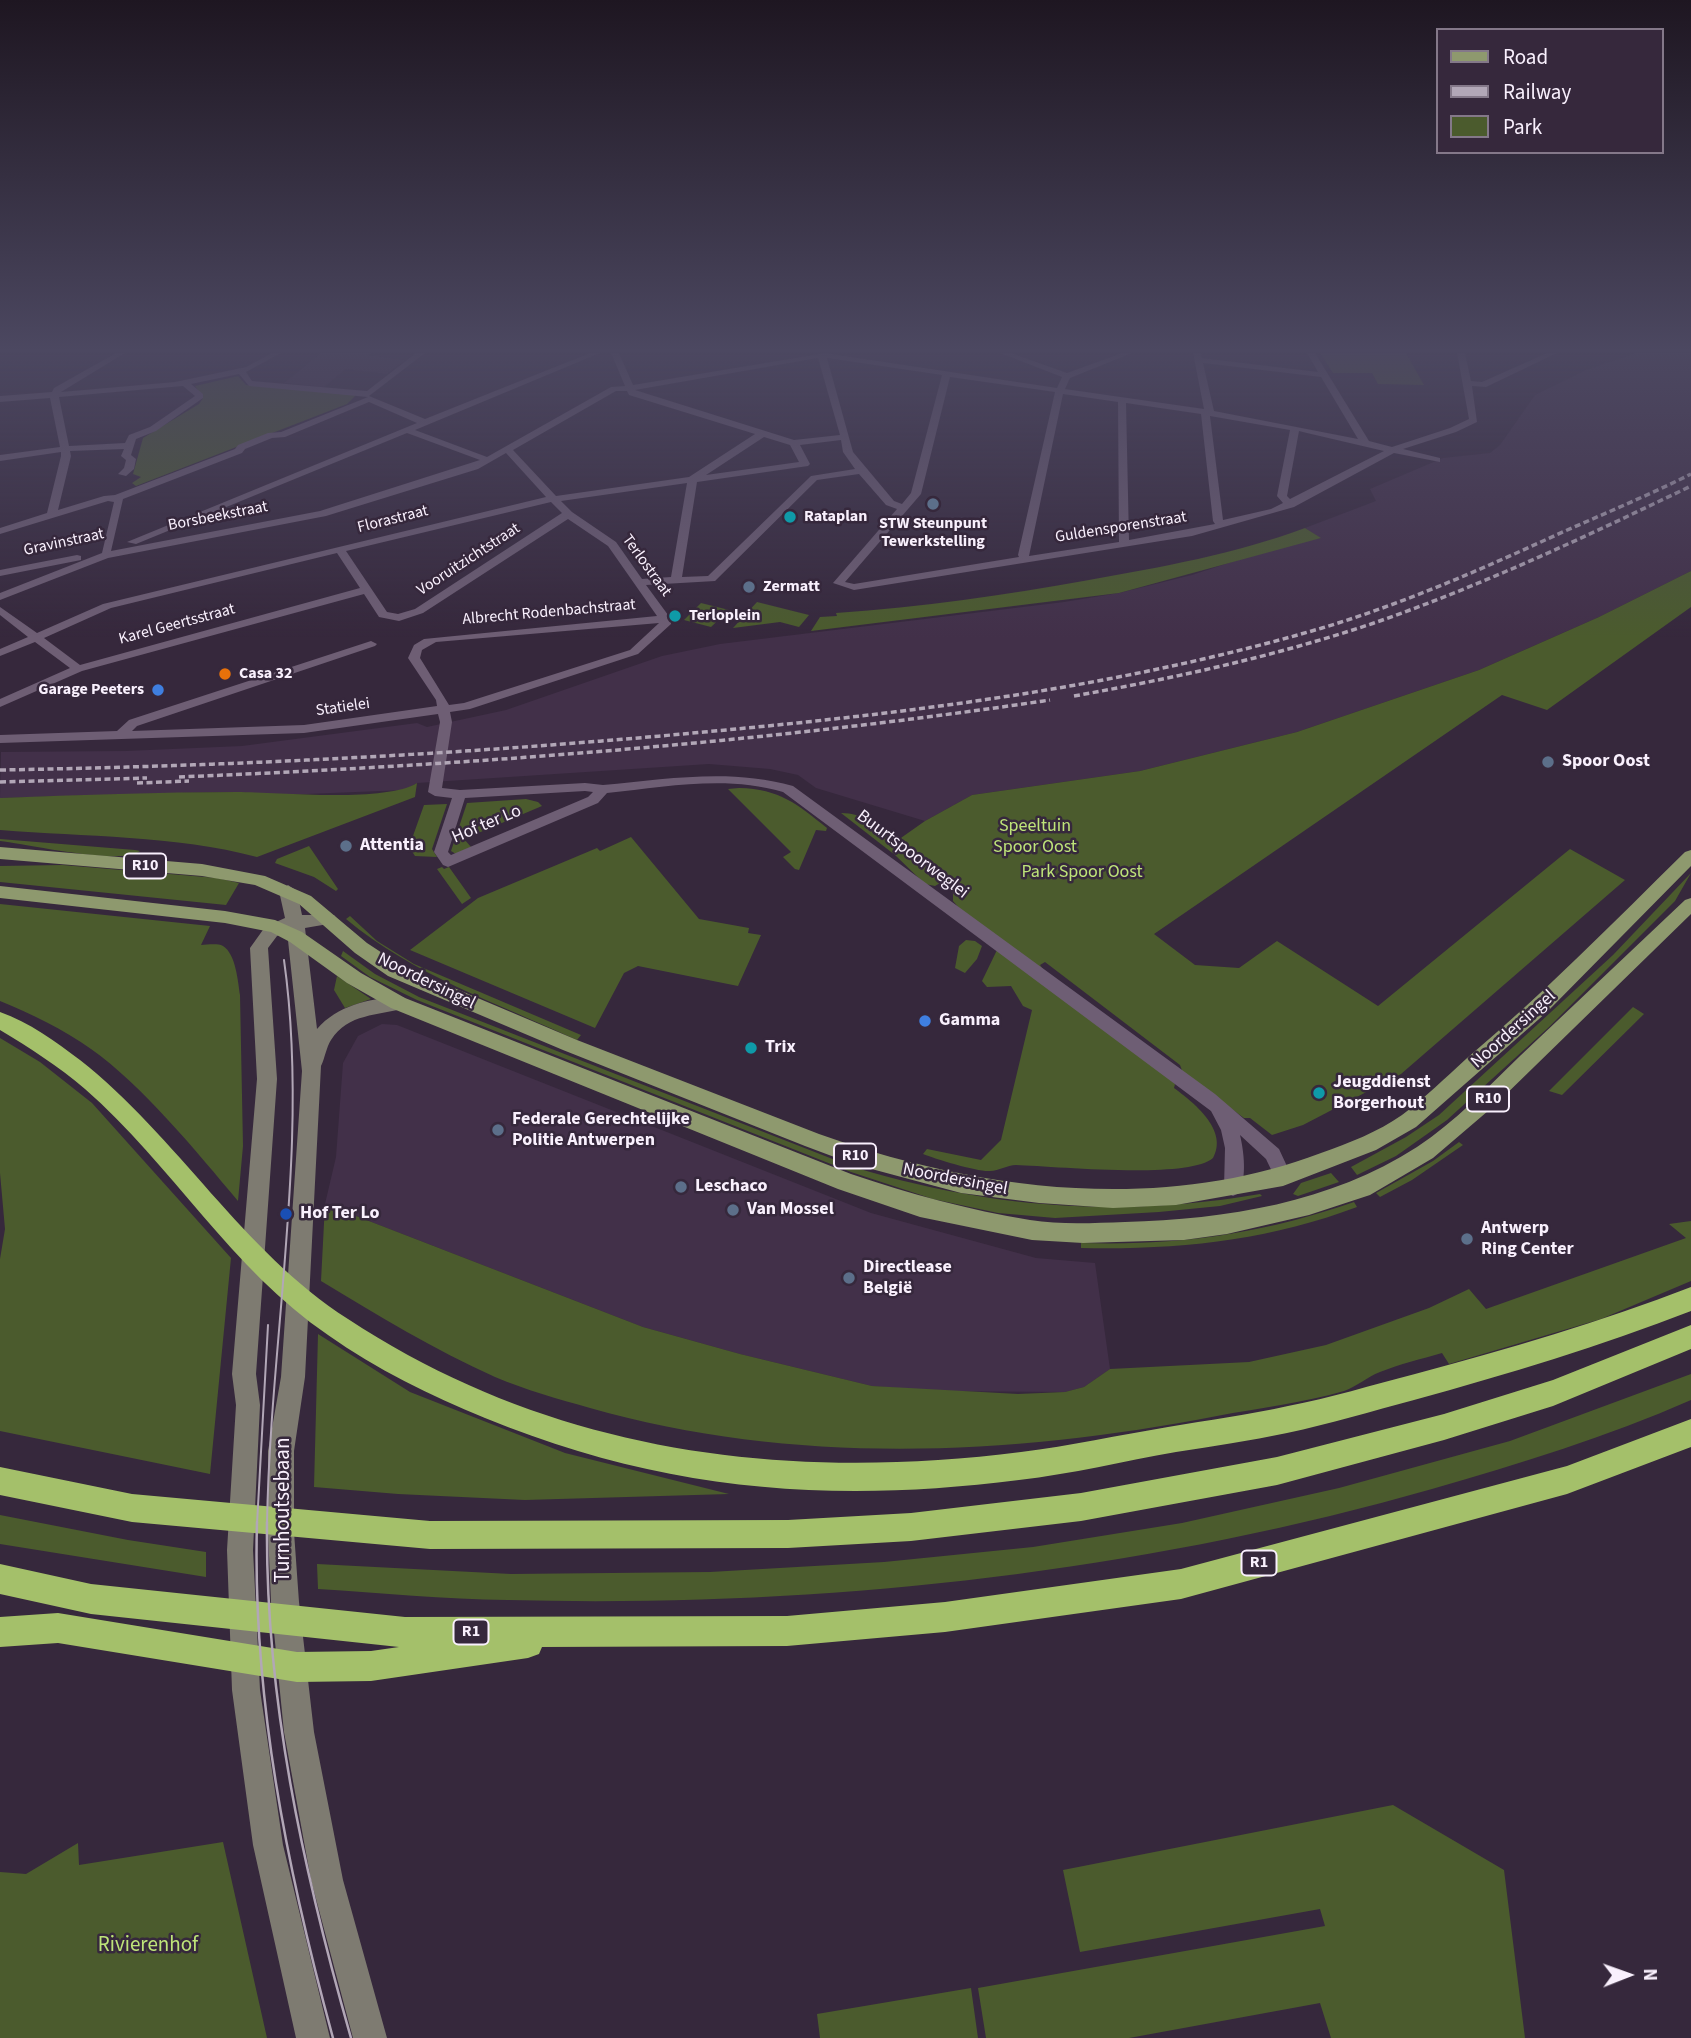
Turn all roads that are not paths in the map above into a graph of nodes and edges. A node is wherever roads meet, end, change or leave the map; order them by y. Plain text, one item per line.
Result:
1 (81, 448) edge
2 (128, 448) edge
3 (240, 448) edge
4 (363, 448) edge
5 (455, 448) edge
6 (740, 448) edge
7 (797, 448) edge
8 (847, 448) edge
9 (928, 448) edge
10 (1047, 448) edge
11 (1123, 448) edge
12 (1211, 448) edge
13 (1291, 448) edge
14 (1391, 448) edge
15 (507, 449) joint
16 (1395, 449) junction
17 (64, 451) junction
18 (0, 458) edge
19 (487, 460) junction
20 (1437, 460) dead end
21 (861, 471) junction
22 (123, 474) dead end
23 (693, 479) junction
24 (116, 498) junction
25 (552, 498) junction
26 (1290, 505) junction
27 (903, 508) junction
28 (52, 514) junction
29 (568, 514) junction
30 (1223, 524) junction
31 (1, 534) edge
32 (1124, 544) junction
33 (340, 550) junction
34 (106, 551) junction
35 (1026, 559) junction
36 (0, 572) edge
37 (676, 580) junction
38 (638, 582) junction
39 (366, 590) junction
40 (0, 597) edge
41 (0, 610) edge
42 (665, 619) junction
43 (37, 637) junction
44 (371, 645) dead end
45 (0, 653) edge
46 (78, 668) junction
47 (0, 703) edge
48 (444, 710) junction
49 (120, 735) junction
50 (0, 739) edge
51 (603, 789) junction
52 (460, 794) junction
53 (0, 853) edge
54 (1691, 856) edge
55 (288, 891) junction
56 (0, 892) edge
57 (1691, 904) edge
58 (328, 919) junction
59 (275, 926) junction
60 (295, 930) junction
61 (398, 1003) junction
62 (0, 1020) edge
63 (312, 1071) junction
64 (1209, 1098) junction
65 (1283, 1177) junction
66 (1233, 1188) junction
67 (1691, 1299) edge
68 (1691, 1338) edge
69 (1691, 1433) edge
70 (0, 1481) edge
71 (0, 1579) edge
72 (0, 1632) edge
73 (606, 1632) junction
74 (313, 2038) edge
75 (370, 2038) edge

1 - 17 street
2 - 22 street
3 - 24 street
4 - 34 street, Gravinstraat
5 - 19 street
6 - 23 street
7 - 23 street, Florastraat
8 - 21 street
9 - 27 street
10 - 35 street
11 - 32 street
12 - 30 street
13 - 26 street
14 - 16 street, Borsbeekstraat
15 - 19 street, Borsbeekstraat
15 - 25 street, Terlostraat
16 - 20 street, Borsbeekstraat
16 - 26 street, Guldensporenstraat
17 - 18 street
17 - 28 street
19 - 40 street, Borsbeekstraat
21 - 27 street
21 - 37 street
23 - 25 street, Florastraat
23 - 37 street
24 - 28 street
24 - 34 street
25 - 29 street, Terlostraat
25 - 33 street, Florastraat
26 - 30 street, Guldensporenstraat
27 - 35 street, Guldensporenstraat
28 - 31 street
29 - 38 street, Terlostraat
29 - 39 street, Vooruitzichtstraat
30 - 32 street, Guldensporenstraat
32 - 35 street, Guldensporenstraat
33 - 39 street
33 - 43 street, Florastraat
34 - 36 street, Gravinstraat
37 - 38 street
38 - 42 street, Terlostraat
39 - 46 street, Karel Geertsstraat
41 - 43 street
42 - 48 street, Statielei
42 - 48 street, Albrecht Rodenbachstraat
43 - 45 street, Florastraat
43 - 46 street
44 - 49 street
46 - 47 street, Karel Geertsstraat
48 - 49 street, Statielei
48 - 52 street, Buurtspoorweglei
49 - 50 street, Statielei
51 - 52 street, Buurtspoorweglei
51 - 52 street, Hof ter Lo
51 - 64 street, Buurtspoorweglei
53 - 55 main road, Noordersingel / R10
54 - 65 main road, Noordersingel / R10
55 - 58 main road, Noordersingel / R10
55 - 60 main road, Turnhoutsebaan
56 - 59 main road, Noordersingel / R10
57 - 61 main road, Noordersingel / R10
58 - 60 main road
58 - 66 main road, Noordersingel / R10
59 - 60 main road, Noordersingel / R10
59 - 74 main road, Turnhoutsebaan
60 - 61 main road, Noordersingel / R10
60 - 63 main road, Turnhoutsebaan
61 - 63 main road
62 - 67 highway
63 - 75 main road, Turnhoutsebaan
64 - 65 street, Buurtspoorweglei
64 - 66 street
65 - 66 main road, Noordersingel / R10
68 - 70 highway
69 - 73 highway, R1
71 - 73 highway, R1
72 - 73 highway

